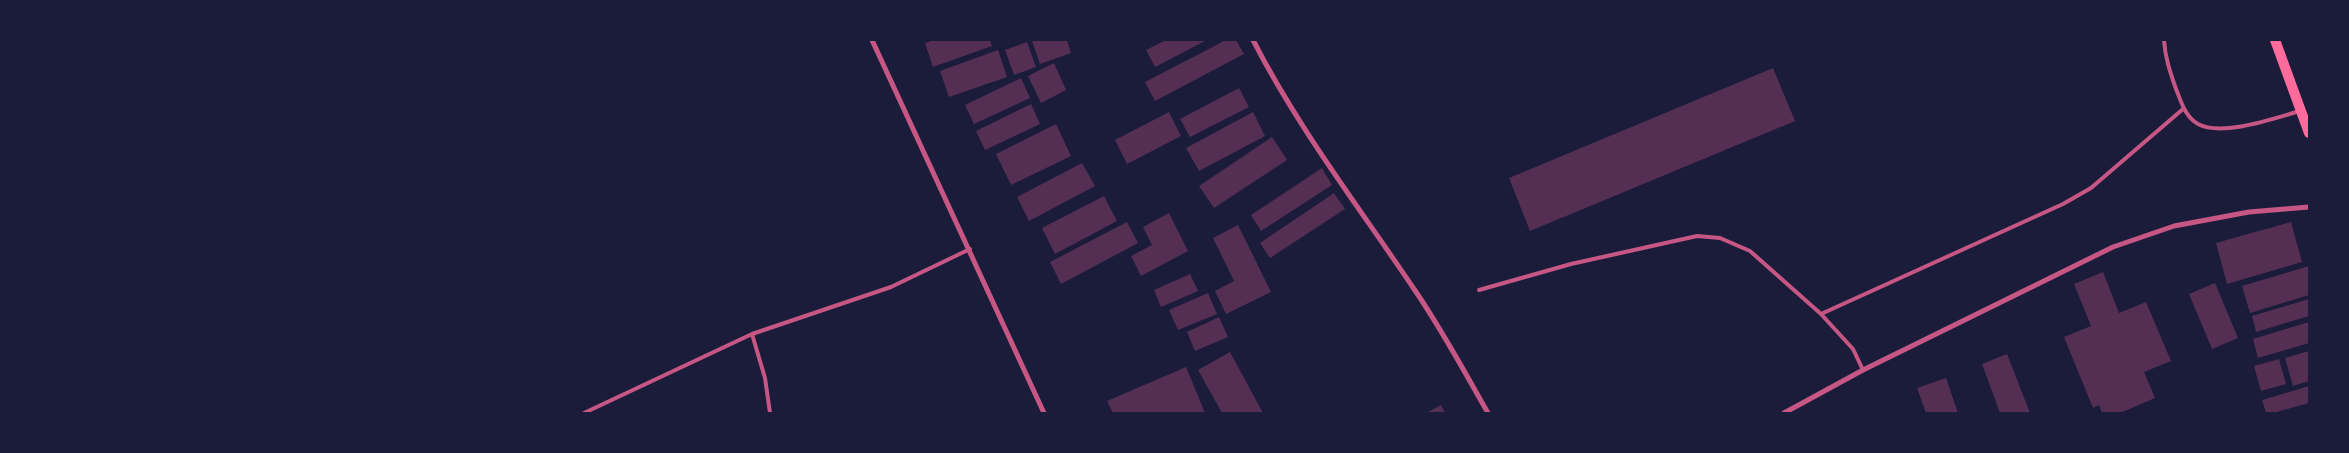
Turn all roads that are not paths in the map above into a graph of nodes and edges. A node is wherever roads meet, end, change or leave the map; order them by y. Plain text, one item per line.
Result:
1 (872, 40) edge
2 (1253, 40) edge
3 (2164, 40) edge
4 (2275, 40) edge
5 (2183, 109) junction
6 (2301, 111) junction
7 (2309, 133) edge
8 (2309, 206) edge
9 (970, 249) junction
10 (1479, 290) dead end
11 (1821, 314) junction
12 (752, 334) junction
13 (1863, 370) junction
14 (584, 413) edge
15 (770, 413) edge
16 (1044, 413) edge
17 (1488, 413) edge
18 (1784, 413) edge

1 - 9 street
2 - 17 street
3 - 5 lane
4 - 6 main road
5 - 6 lane
5 - 11 lane
6 - 7 main road
8 - 13 street
9 - 12 lane
9 - 16 street
10 - 11 lane
11 - 13 lane
12 - 14 lane
12 - 15 lane
13 - 18 street

